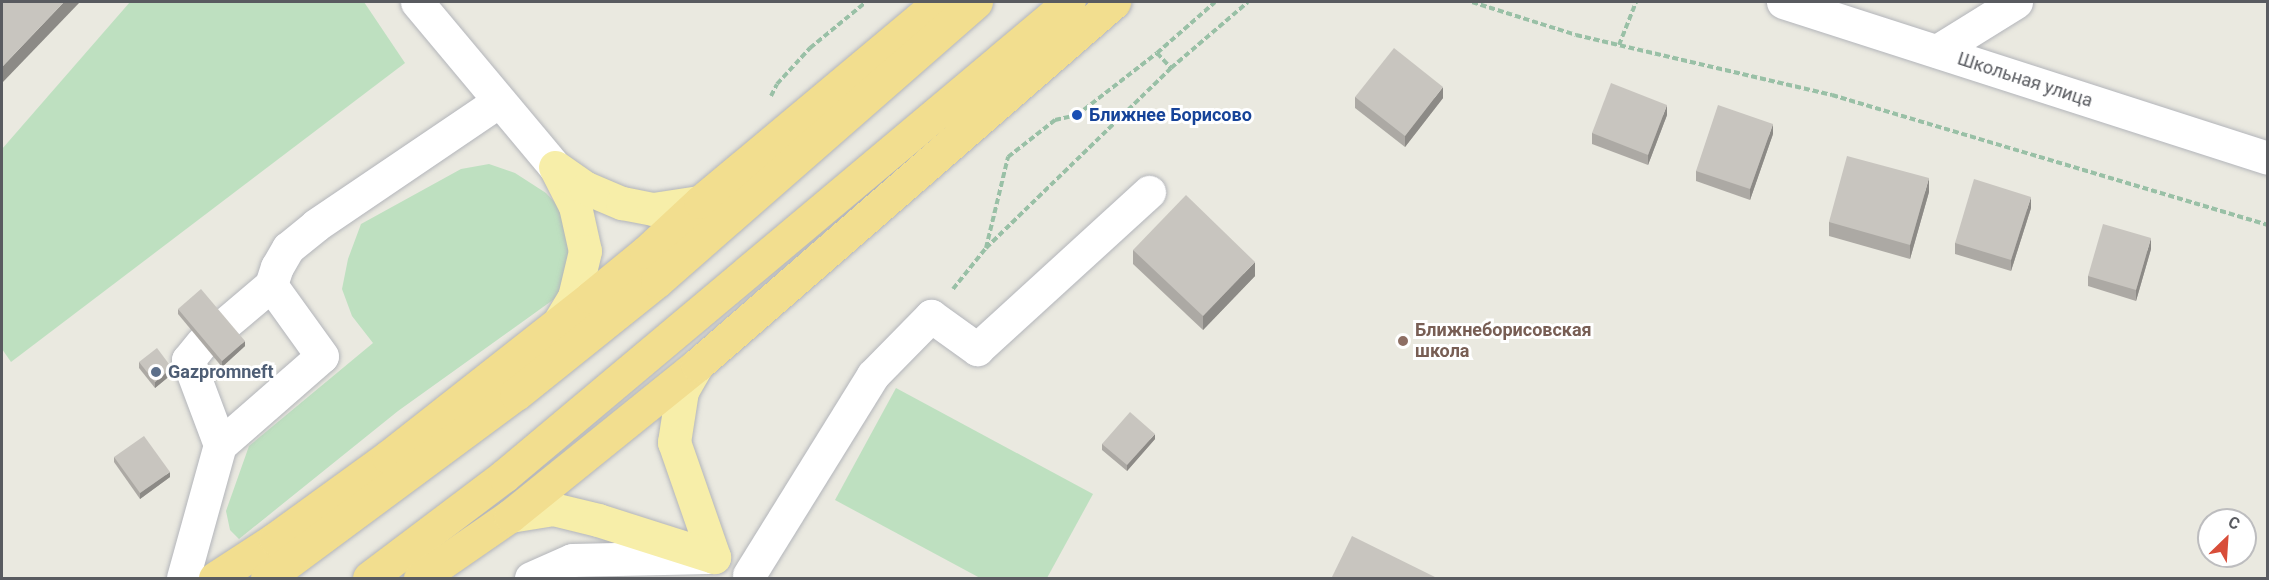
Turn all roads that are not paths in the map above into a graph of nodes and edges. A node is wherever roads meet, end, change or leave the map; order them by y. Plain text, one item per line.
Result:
1 (417, 2) edge
2 (939, 2) edge
3 (976, 2) edge
4 (1070, 2) edge
5 (1114, 2) edge
6 (2016, 2) edge
7 (1790, 3) edge
8 (1937, 51) junction
9 (498, 102) junction
10 (2268, 158) edge
11 (555, 167) junction
12 (1149, 192) dead end
13 (700, 202) junction
14 (271, 285) junction
15 (561, 319) junction
16 (697, 365) junction
17 (220, 445) junction
18 (510, 516) junction
19 (714, 557) junction
20 (753, 577) edge
21 (183, 579) edge
22 (214, 579) edge
23 (267, 579) edge
24 (369, 579) edge
25 (420, 579) edge
26 (531, 579) edge

1 - 9 street
2 - 13 highway
3 - 23 highway
4 - 24 highway
5 - 16 highway
6 - 8 street
7 - 8 street, Школьная улица
8 - 10 street, Школьная улица
9 - 11 street
9 - 14 street
11 - 13 main road
11 - 15 main road
12 - 20 street
13 - 15 highway
14 - 17 street
14 - 17 street
15 - 22 highway
16 - 18 highway
16 - 19 main road
17 - 21 street
18 - 19 main road
18 - 25 highway
19 - 20 street
19 - 26 street

